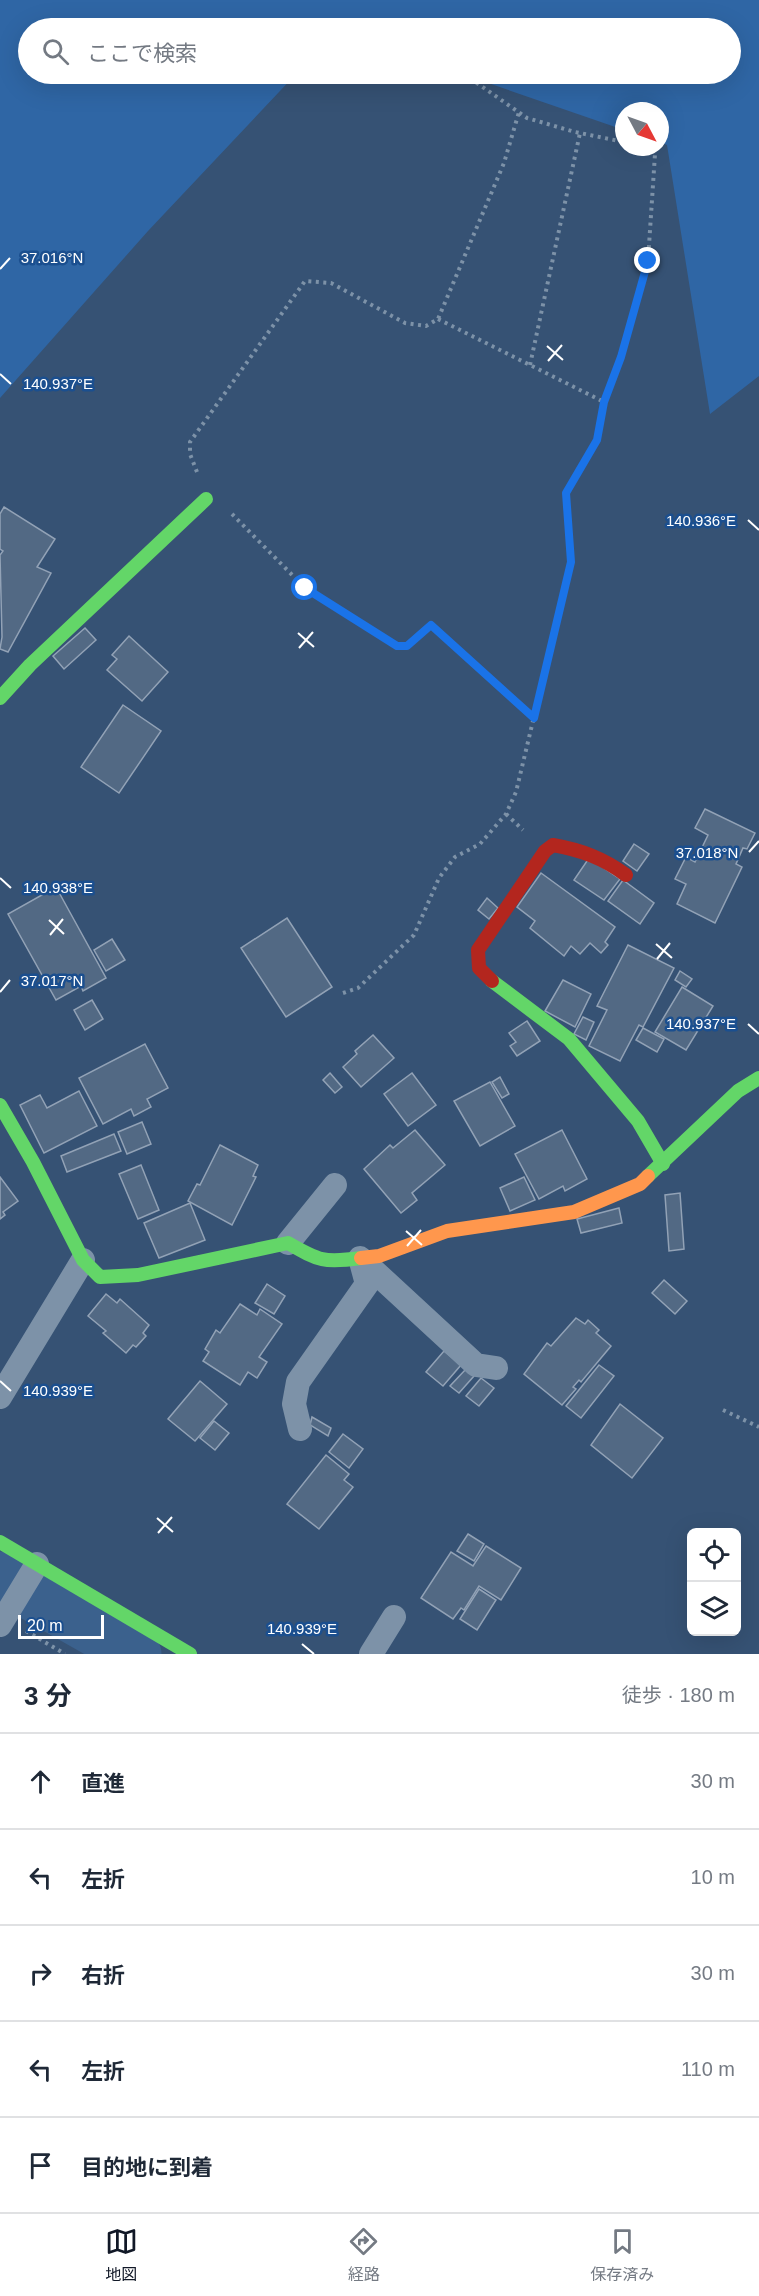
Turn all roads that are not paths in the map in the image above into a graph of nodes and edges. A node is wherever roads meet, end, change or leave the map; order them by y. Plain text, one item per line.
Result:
1 (206, 499) road end
2 (0, 698) edge
3 (626, 875) dead end
4 (759, 1077) edge
5 (0, 1105) edge
6 (663, 1164) junction
7 (335, 1185) dead end
8 (288, 1243) junction
9 (360, 1258) junction
10 (83, 1260) junction
11 (496, 1368) dead end
12 (0, 1397) edge
13 (300, 1429) dead end
14 (0, 1542) edge
15 (34, 1569) junction
16 (5, 1616) edge
17 (394, 1617) dead end
18 (190, 1654) edge
19 (371, 1654) edge

1 - 2 street
3 - 6 street
4 - 6 street
5 - 10 street
6 - 9 street
7 - 8 street
8 - 9 street
8 - 10 street
9 - 11 street
9 - 13 street
10 - 12 street
14 - 15 street
15 - 16 street
15 - 18 street
17 - 19 street

